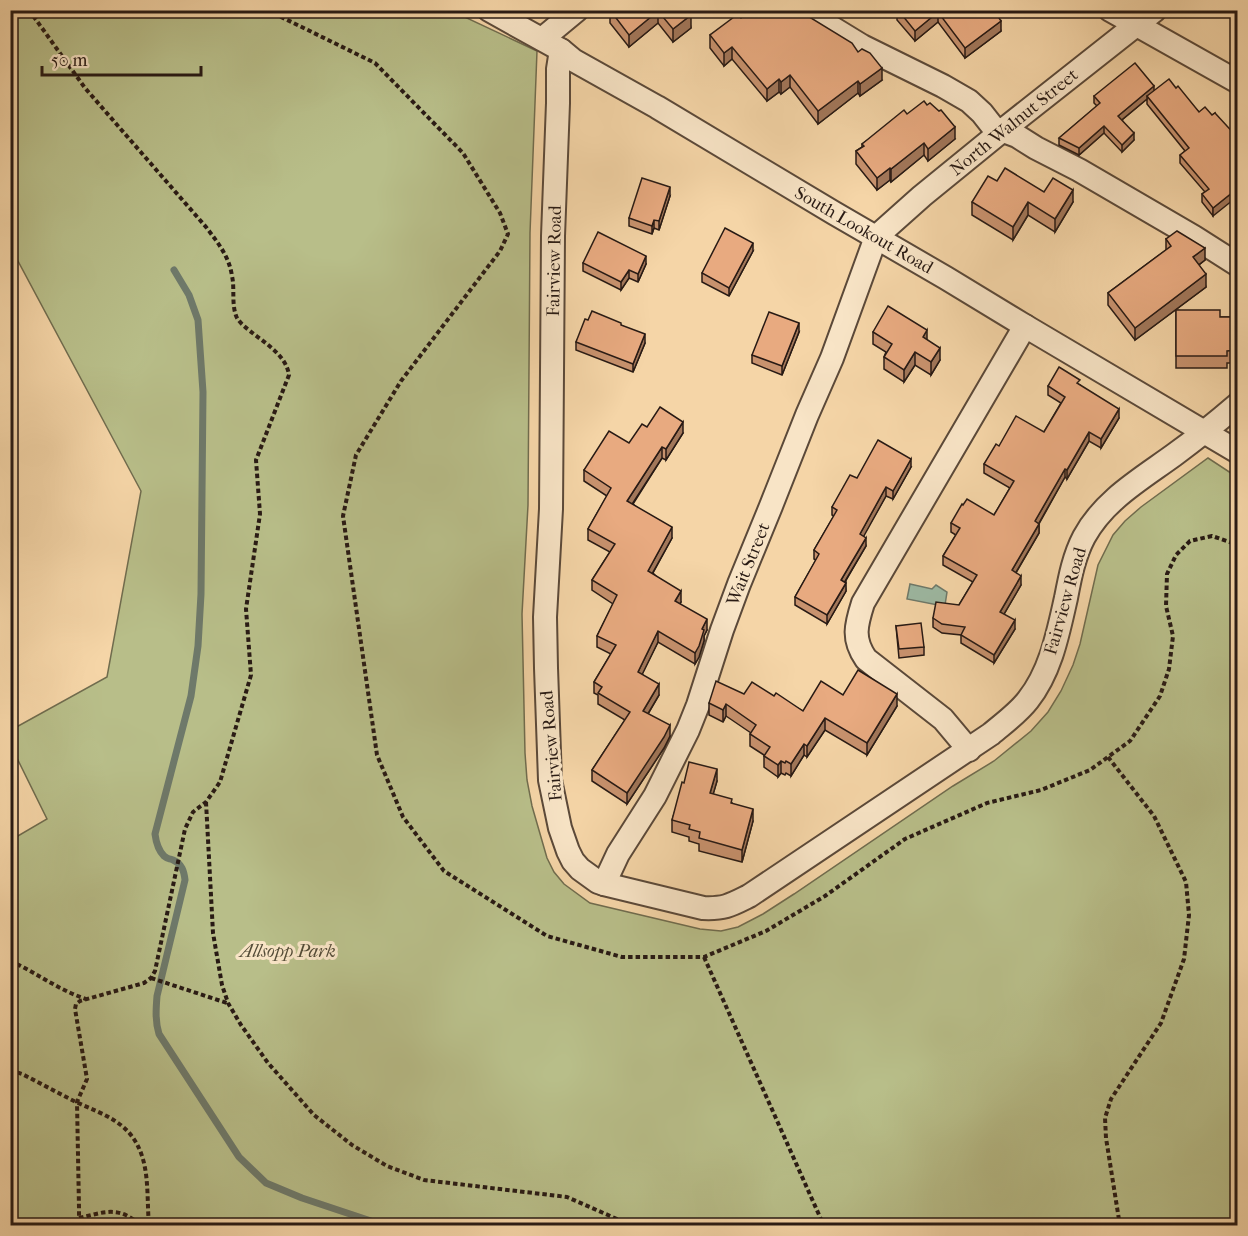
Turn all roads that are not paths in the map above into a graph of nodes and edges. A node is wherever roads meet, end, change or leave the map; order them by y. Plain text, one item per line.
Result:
1 (489, 10) edge
2 (576, 10) edge
3 (803, 10) edge
4 (1110, 10) edge
5 (1155, 10) edge
6 (1136, 26) junction
7 (551, 45) junction
8 (1238, 82) edge
9 (1003, 130) junction
10 (876, 237) junction
11 (1238, 265) edge
12 (1025, 326) junction
13 (1238, 404) edge
14 (1205, 432) junction
15 (1238, 452) edge
16 (969, 750) junction
17 (604, 884) junction

1 - 7 street, South Lookout Road
2 - 7 street
3 - 9 street
4 - 6 street
5 - 6 street, North Walnut Street
6 - 8 street
6 - 9 street, North Walnut Street
7 - 10 street, South Lookout Road
7 - 17 street, Fairview Road
9 - 10 street, North Walnut Street
9 - 11 street
10 - 12 street, South Lookout Road
10 - 17 street, Wait Street
12 - 14 street, South Lookout Road
12 - 16 street
13 - 14 street, Fairview Road
14 - 15 street, South Lookout Road
14 - 16 street, Fairview Road
16 - 17 street, Fairview Road

